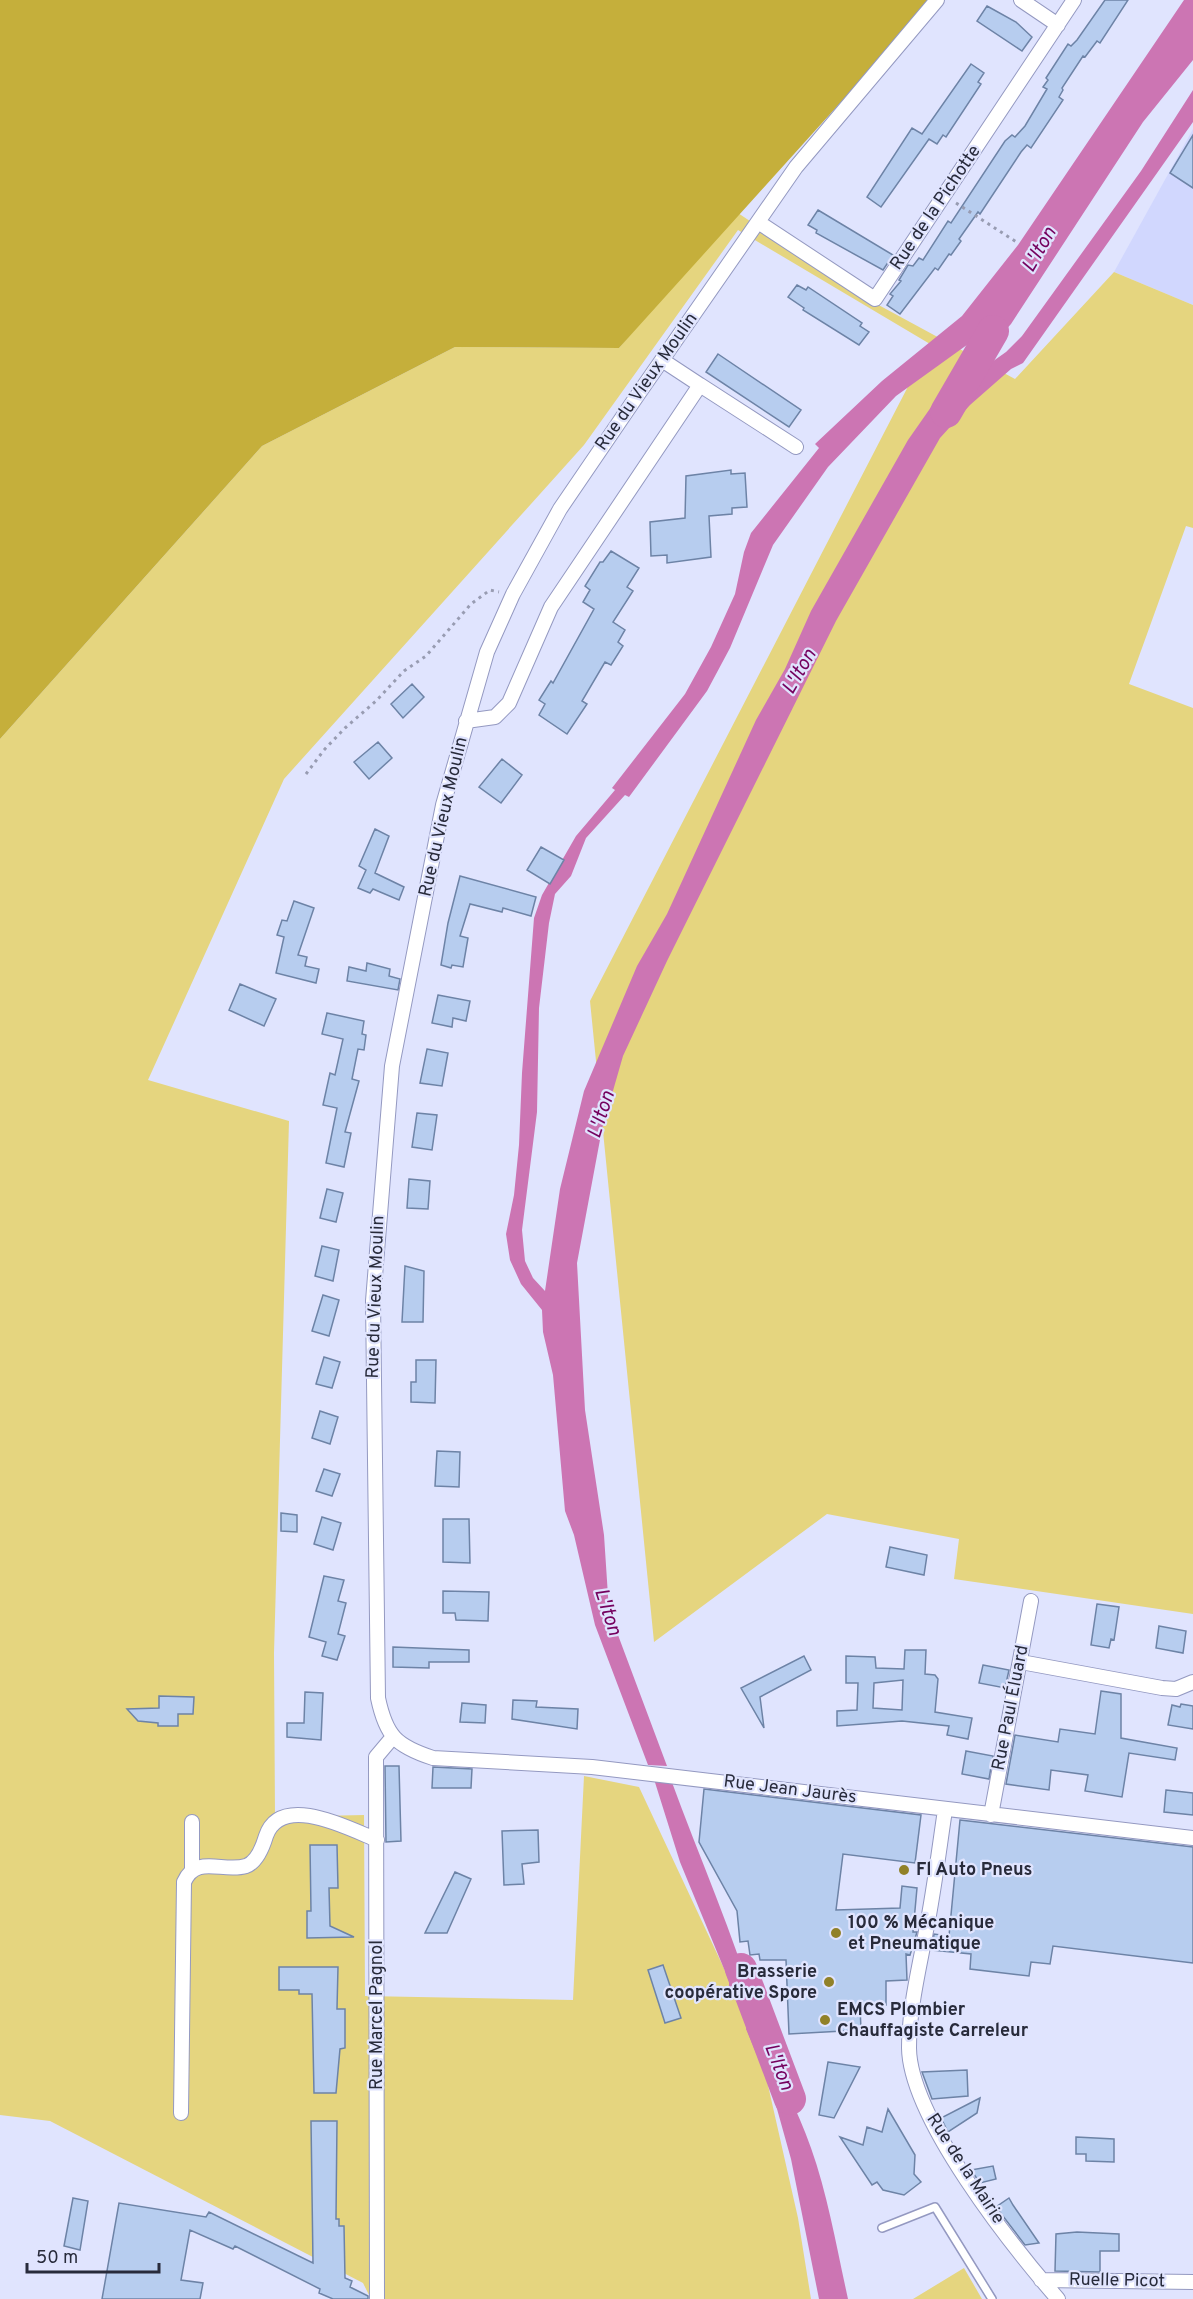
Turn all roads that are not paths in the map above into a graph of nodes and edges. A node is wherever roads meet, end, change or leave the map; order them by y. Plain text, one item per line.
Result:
1 (937, 0) edge
2 (1021, 0) edge
3 (1074, 0) edge
4 (1058, 25) junction
5 (758, 222) junction
6 (662, 360) junction
7 (700, 385) junction
8 (796, 447) dead end
9 (466, 721) junction
10 (1031, 1601) dead end
11 (1021, 1662) junction
12 (1193, 1682) edge
13 (392, 1738) junction
14 (945, 1810) junction
15 (991, 1815) junction
16 (192, 1822) dead end
17 (1193, 1838) edge
18 (377, 1840) junction
19 (192, 1869) junction
20 (182, 2113) dead end
21 (882, 2228) dead end
22 (1041, 2280) junction
23 (1193, 2282) edge
24 (377, 2299) edge
25 (992, 2299) edge
26 (1058, 2299) edge

1 - 5 street, Rue du Vieux Moulin
2 - 4 street
3 - 4 street, Rue de la Pichotte
4 - 5 street, Rue de la Pichotte
5 - 6 street, Rue du Vieux Moulin
6 - 7 street
6 - 9 street, Rue du Vieux Moulin
7 - 8 street
7 - 9 street
9 - 13 street, Rue du Vieux Moulin
10 - 11 street, Rue Paul Éluard
11 - 12 street
11 - 15 street, Rue Paul Éluard
13 - 14 street, Rue Jean Jaurès
13 - 18 street, Rue Marcel Pagnol
14 - 15 street, Rue Jean Jaurès
14 - 22 street, Rue de la Mairie
15 - 17 street, Rue Jean Jaurès
16 - 19 street
18 - 19 street
18 - 24 street, Rue Marcel Pagnol
19 - 20 street
21 - 25 lane
22 - 23 street, Ruelle Picot
22 - 26 street, Rue de la Mairie

